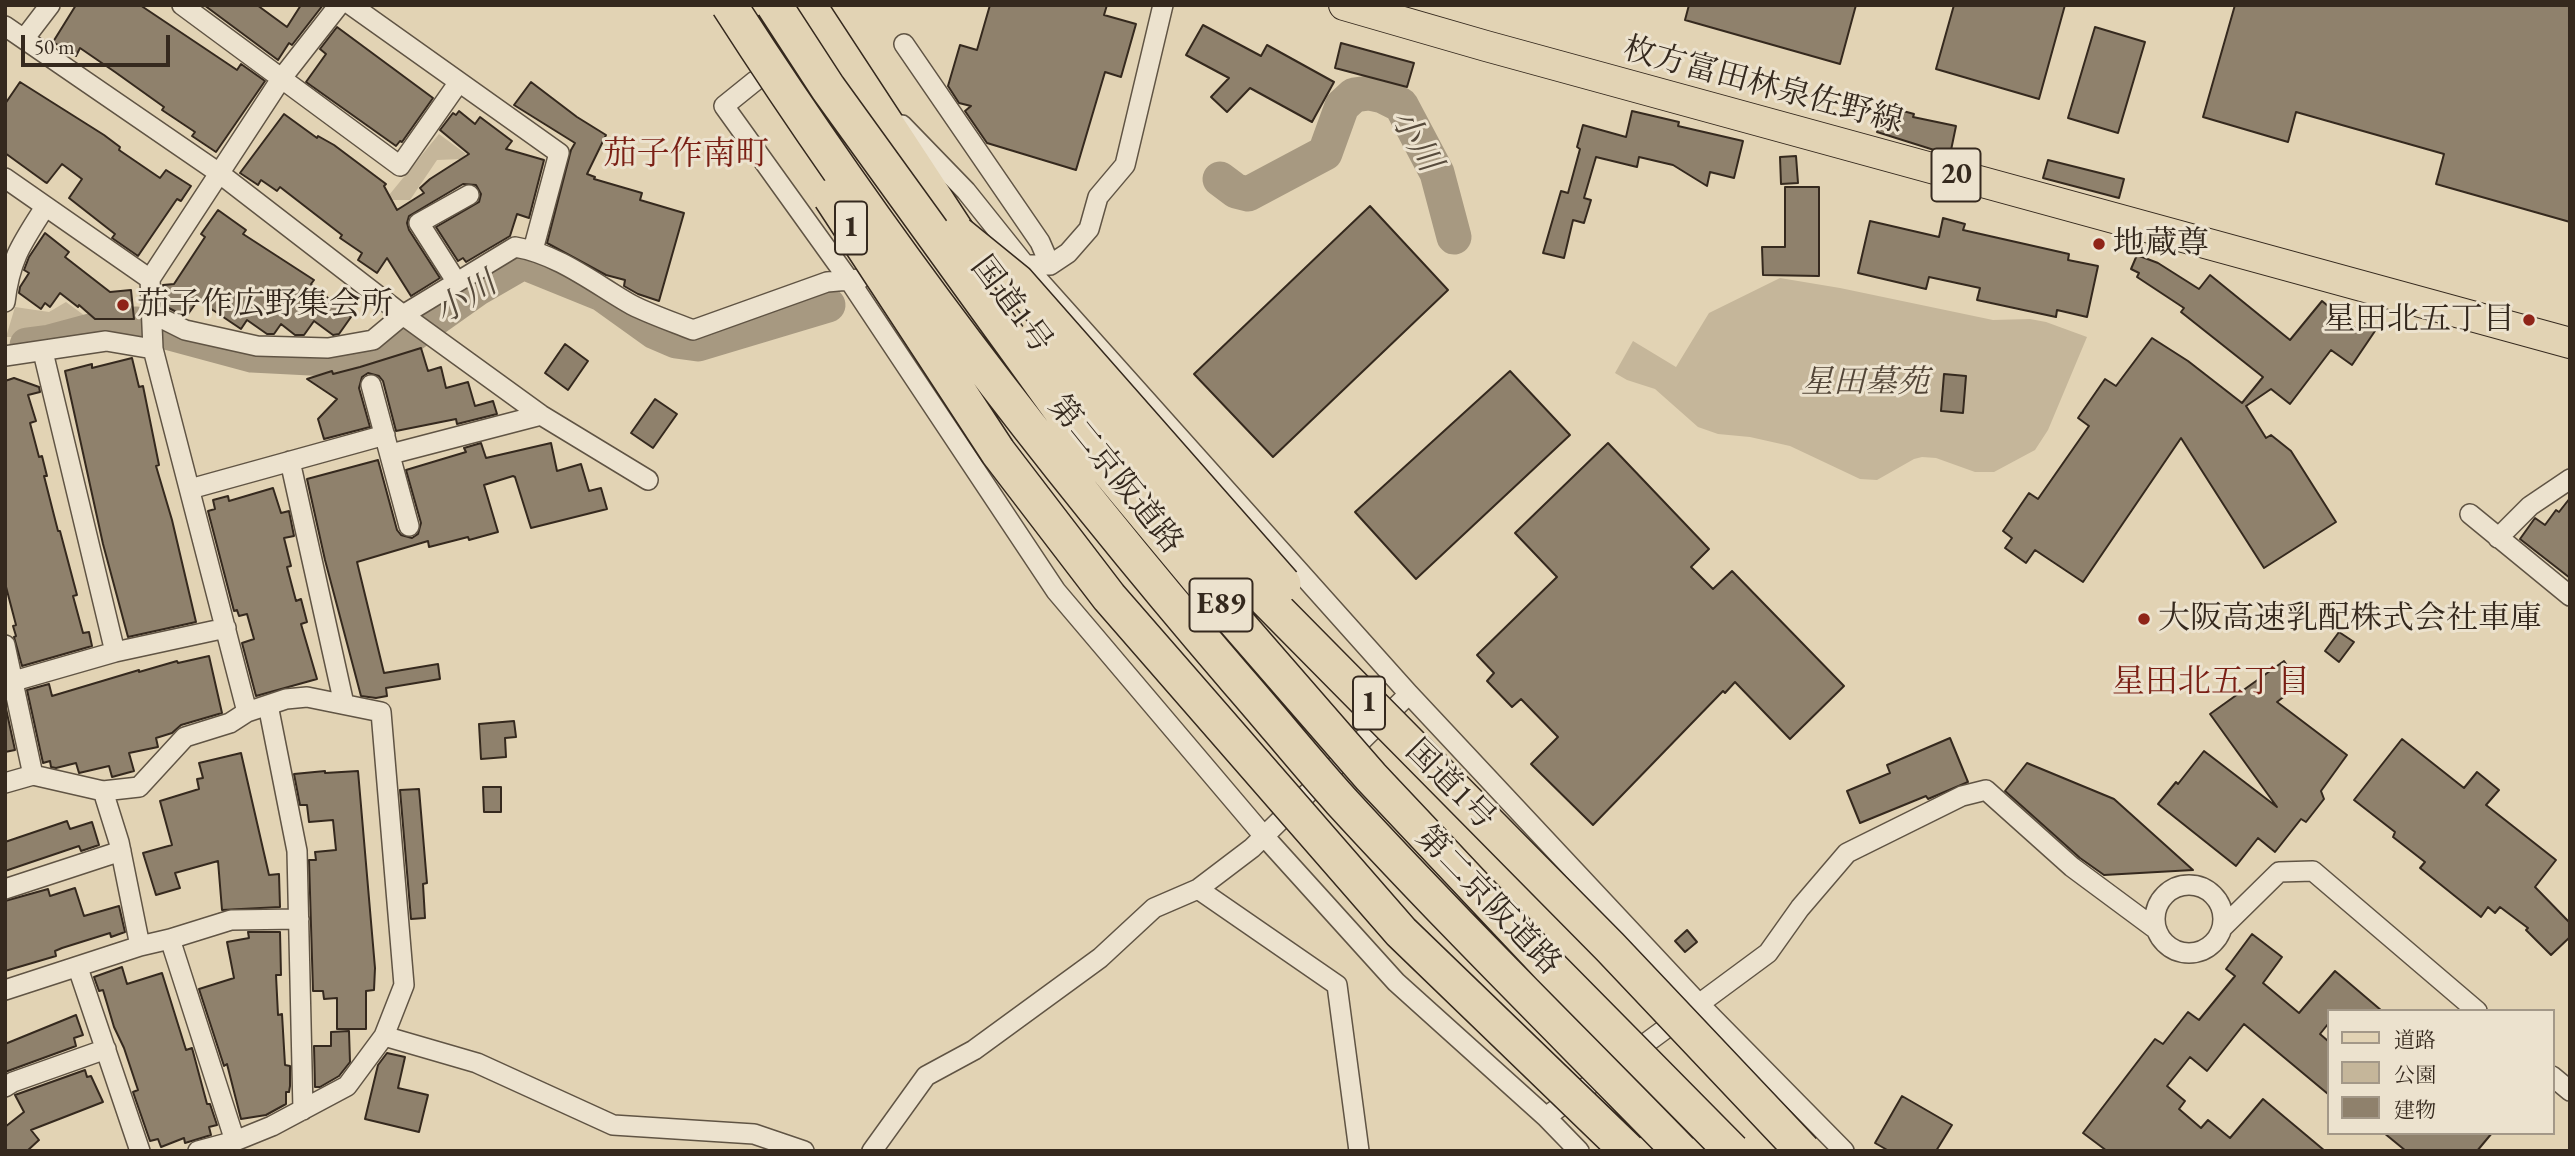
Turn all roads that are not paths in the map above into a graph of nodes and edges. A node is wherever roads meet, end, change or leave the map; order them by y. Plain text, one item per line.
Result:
1 (50, 5) edge
2 (183, 5) edge
3 (339, 5) edge
4 (351, 5) edge
5 (703, 5) edge
6 (729, 5) edge
7 (774, 5) edge
8 (808, 5) edge
9 (1163, 5) edge
10 (1344, 5) edge
11 (5, 26) edge
12 (24, 39) junction
13 (904, 44) dead end
14 (281, 79) junction
15 (858, 79) junction
16 (755, 81) junction
17 (459, 82) junction
18 (219, 173) junction
19 (5, 178) edge
20 (469, 195) dead end
21 (45, 207) junction
22 (958, 234) junction
23 (533, 250) junction
24 (1050, 265) junction
25 (1026, 266) junction
26 (150, 279) junction
27 (849, 280) junction
28 (456, 281) junction
29 (5, 302) edge
30 (412, 321) junction
31 (152, 331) junction
32 (2570, 342) edge
33 (43, 352) junction
34 (5, 356) edge
35 (371, 385) dead end
36 (541, 415) junction
37 (388, 445) junction
38 (998, 452) junction
39 (290, 461) junction
40 (2570, 479) edge
41 (648, 480) dead end
42 (190, 489) junction
43 (2470, 514) dead end
44 (410, 526) dead end
45 (2498, 538) junction
46 (2570, 596) edge
47 (226, 628) junction
48 (5, 645) edge
49 (116, 652) junction
50 (14, 681) junction
51 (1409, 694) junction
52 (344, 704) junction
53 (268, 705) junction
54 (247, 712) junction
55 (33, 775) junction
56 (5, 783) edge
57 (103, 791) junction
58 (1264, 835) junction
59 (121, 851) junction
60 (5, 889) edge
61 (1198, 889) junction
62 (299, 919) junction
63 (2223, 927) junction
64 (2157, 930) junction
65 (170, 939) junction
66 (140, 946) junction
67 (78, 968) junction
68 (5, 990) edge
69 (1700, 1005) junction
70 (2475, 1009) edge
71 (384, 1036) junction
72 (106, 1049) junction
73 (2554, 1078) edge
74 (5, 1087) edge
75 (2570, 1091) edge
76 (303, 1110) junction
77 (1546, 1117) junction
78 (235, 1141) junction
79 (140, 1151) edge
80 (198, 1151) edge
81 (804, 1151) edge
82 (872, 1151) edge
83 (1359, 1151) edge
84 (1578, 1151) edge
85 (1597, 1151) edge
86 (1628, 1151) edge
87 (1680, 1151) edge
88 (1732, 1151) edge
89 (1785, 1151) edge
90 (1803, 1151) edge
91 (1844, 1151) edge

1 - 12 street
2 - 14 street
3 - 14 street
4 - 17 street
5 - 16 highway, 1
6 - 87 highway, 第二京阪道路 / E89, bridge
7 - 88 highway, 第二京阪道路 / E89, bridge
8 - 15 highway, 国道1号 / 1
9 - 24 street
10 - 32 main road, 枚方富田林泉佐野線 / 20
11 - 12 street
12 - 18 street
13 - 24 street
14 - 17 street
14 - 18 street
15 - 22 highway, 国道1号 / 1
15 - 25 street
16 - 27 street
16 - 38 highway, 1, bridge
17 - 23 street
18 - 26 street
18 - 30 street
19 - 21 street
20 - 28 street
21 - 26 street
21 - 29 street
22 - 89 highway, bridge
22 - 90 highway, 国道1号 / 1, bridge
23 - 27 street
23 - 28 street
24 - 25 street
25 - 27 street
25 - 51 street
26 - 31 street
27 - 58 street
28 - 30 street
30 - 31 street
30 - 36 street
31 - 33 street
31 - 42 street
33 - 34 street
33 - 49 street
35 - 37 street
36 - 37 street
36 - 41 street
37 - 39 street
37 - 44 street
38 - 85 highway, bridge
38 - 86 highway, 1, bridge
39 - 42 street
39 - 52 street
40 - 45 street
42 - 47 street
43 - 45 street
45 - 46 street
47 - 49 street
47 - 54 street
48 - 50 street
49 - 50 street
50 - 55 street
51 - 58 street
51 - 69 street
52 - 53 street
52 - 71 street
53 - 54 street
53 - 62 street
54 - 57 street
55 - 56 street
55 - 57 street
57 - 59 street
58 - 61 street
58 - 77 street
59 - 60 street
59 - 66 street
61 - 82 street
61 - 83 street
62 - 65 street
62 - 76 street
63 - 64 street
63 - 64 street
63 - 70 street
64 - 69 street
65 - 66 street
65 - 78 street
66 - 67 street
67 - 68 street
67 - 72 street
69 - 77 street
69 - 91 street
71 - 76 street
71 - 81 street
72 - 74 street
72 - 79 street
73 - 75 street
76 - 78 street
77 - 84 street
78 - 80 street

